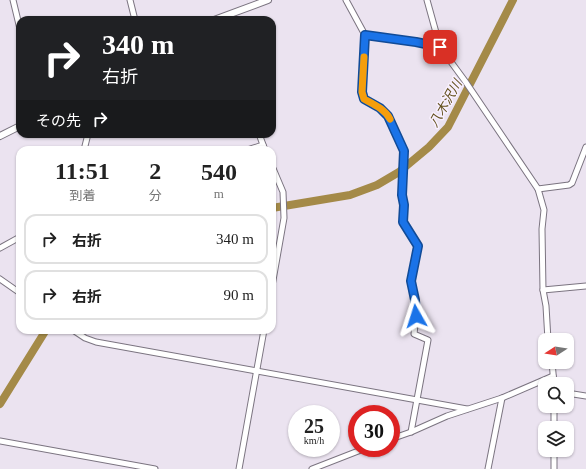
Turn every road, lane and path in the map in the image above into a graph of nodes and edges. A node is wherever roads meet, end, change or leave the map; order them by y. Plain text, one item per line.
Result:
1 (13, 0) edge
2 (130, 0) edge
3 (268, 0) edge
4 (346, 0) edge
5 (427, 0) edge
6 (17, 16) edge
7 (134, 16) edge
8 (225, 16) edge
9 (365, 35) junction
10 (440, 47) junction
11 (16, 128) edge
12 (0, 136) edge
13 (586, 147) edge
14 (276, 175) edge
15 (538, 189) junction
16 (16, 238) edge
17 (0, 248) edge
18 (276, 263) edge
19 (0, 279) edge
20 (586, 286) edge
21 (16, 290) edge
22 (543, 290) junction
23 (548, 333) edge
24 (80, 334) edge
25 (263, 334) edge
26 (553, 369) edge
27 (257, 370) junction
28 (554, 376) joint
29 (574, 394) edge
30 (586, 396) edge
31 (502, 398) junction
32 (418, 400) junction
33 (467, 409) junction
34 (411, 432) junction
35 (400, 436) edge
36 (0, 441) edge
37 (348, 455) edge
38 (554, 457) edge
39 (155, 469) edge
40 (239, 469) edge
41 (312, 469) edge
42 (488, 469) edge
43 (554, 469) edge

1 - 6 street
2 - 7 street
3 - 8 main road
4 - 9 street
5 - 10 street
9 - 10 street
9 - 32 street
10 - 15 street
11 - 12 main road
13 - 15 street
14 - 18 street
15 - 22 street
16 - 17 street
19 - 21 street
20 - 22 street
22 - 23 street
24 - 27 street
25 - 27 street
26 - 28 street
27 - 32 street
27 - 40 street
28 - 31 street
29 - 30 street
31 - 33 street
31 - 42 street
32 - 33 street
32 - 34 street
33 - 34 street
34 - 35 street
36 - 39 street
37 - 41 street
38 - 43 street

